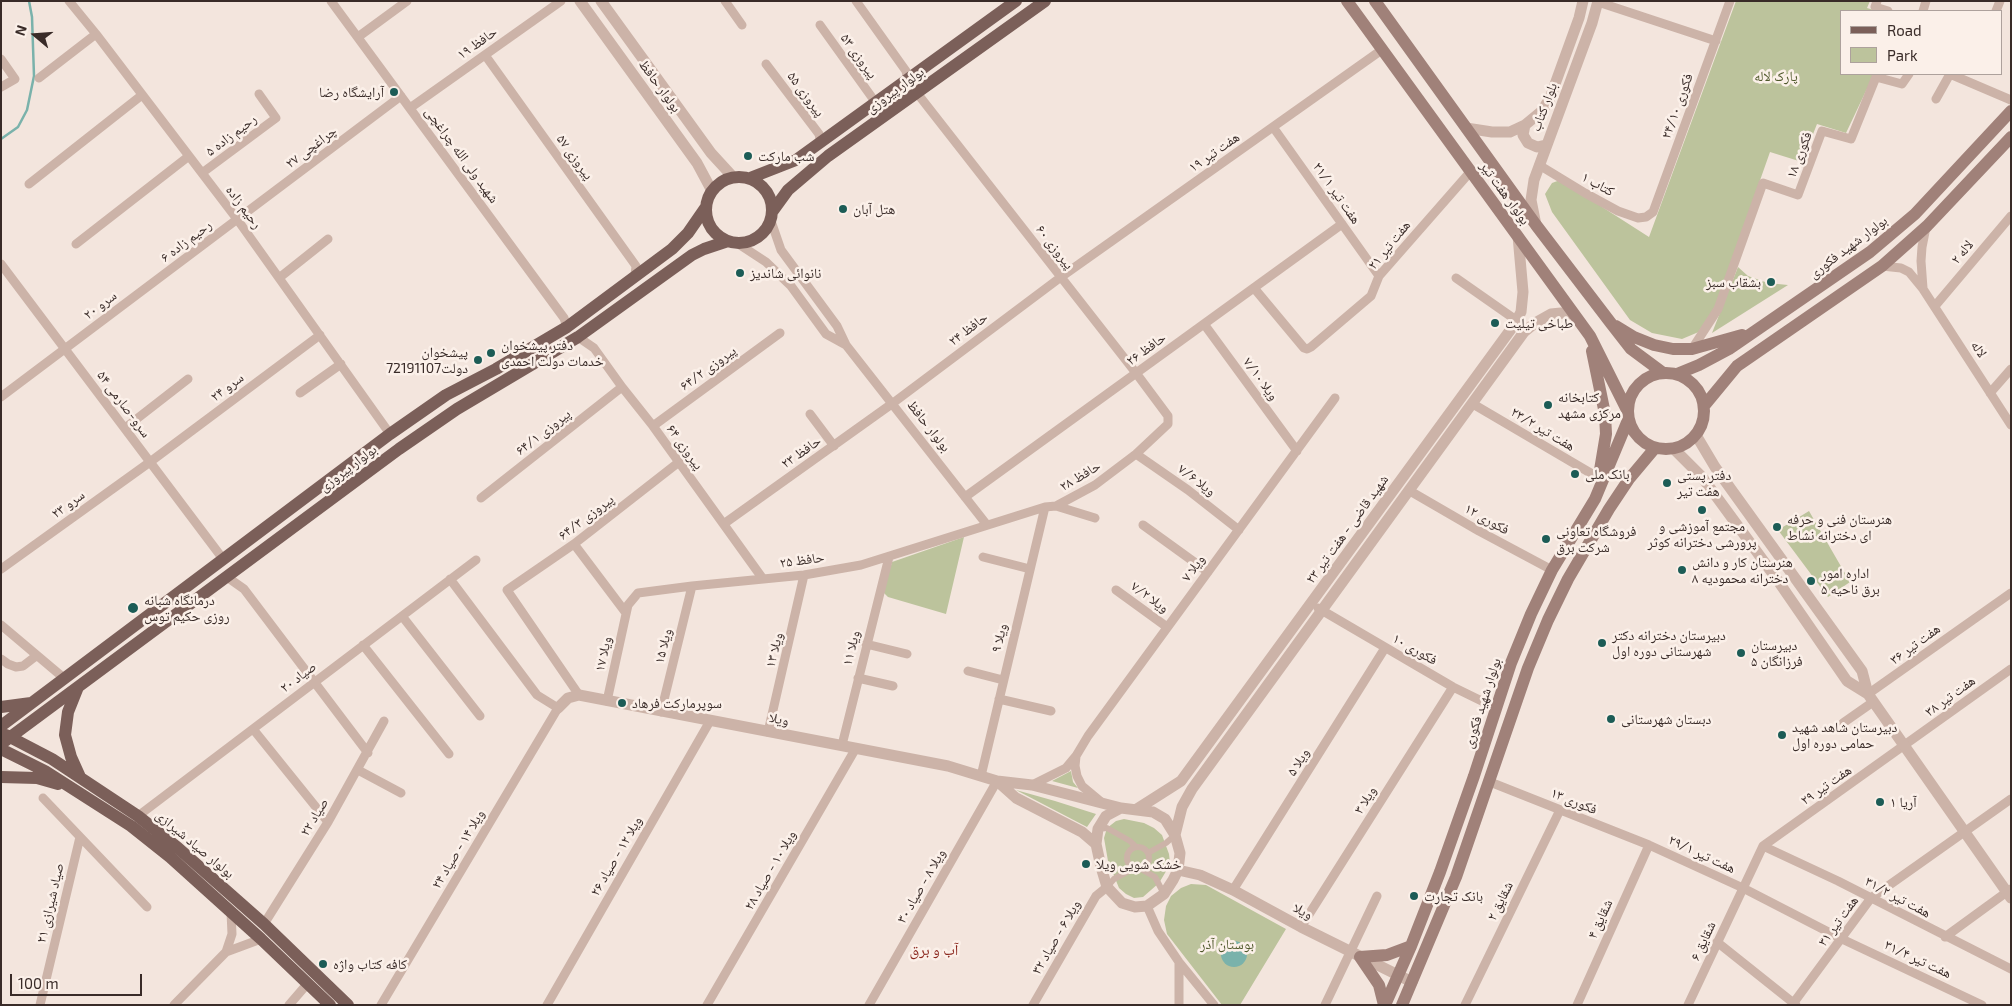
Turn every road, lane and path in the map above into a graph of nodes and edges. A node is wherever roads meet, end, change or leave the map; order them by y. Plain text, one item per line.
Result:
1 (68, 1) edge
2 (332, 1) edge
3 (407, 1) edge
4 (561, 1) edge
5 (580, 1) edge
6 (601, 1) edge
7 (725, 1) edge
8 (856, 1) edge
9 (1016, 1) edge
10 (1044, 1) edge
11 (1347, 1) edge
12 (1583, 1) edge
13 (1730, 1) edge
14 (1598, 2) edge
15 (1379, 3) edge
16 (742, 25) dead end
17 (820, 25) dead end
18 (96, 34) junction
19 (358, 37) junction
20 (1716, 41) junction
21 (1383, 49) junction
22 (485, 55) junction
23 (1, 58) edge
24 (766, 64) dead end
25 (1908, 75) edge
26 (1954, 75) edge
27 (38, 78) dead end
28 (908, 80) junction
29 (1, 87) edge
30 (917, 93) junction
31 (259, 94) dead end
32 (142, 95) junction
33 (401, 96) junction
34 (1936, 99) dead end
35 (2011, 100) edge
36 (876, 103) junction
37 (410, 108) junction
38 (2011, 111) edge
39 (1525, 125) junction
40 (1273, 127) junction
41 (1466, 128) junction
42 (2011, 137) edge
43 (821, 143) junction
44 (1546, 144) junction
45 (189, 156) junction
46 (1539, 165) junction
47 (1471, 170) junction
48 (202, 173) junction
49 (733, 177) junction
50 (750, 178) junction
51 (29, 184) dead end
52 (712, 191) junction
53 (706, 207) junction
54 (2011, 216) edge
55 (772, 217) junction
56 (1646, 218) joint
57 (237, 219) junction
58 (1342, 224) junction
59 (1536, 225) junction
60 (1926, 226) junction
61 (1518, 236) junction
62 (328, 239) dead end
63 (733, 242) junction
64 (76, 244) dead end
65 (1, 264) edge
66 (1882, 266) junction
67 (635, 276) junction
68 (1379, 276) junction
69 (1061, 277) junction
70 (279, 278) junction
71 (1456, 278) dead end
72 (151, 284) joint
73 (1254, 288) junction
74 (1924, 288) junction
75 (1935, 306) junction
76 (1573, 314) junction
77 (1519, 316) junction
78 (1610, 322) junction
79 (1535, 323) junction
80 (1204, 324) junction
81 (567, 327) junction
82 (1756, 330) junction
83 (780, 333) dead end
84 (320, 335) junction
85 (1590, 336) junction
86 (578, 337) junction
87 (846, 345) junction
88 (65, 348) junction
89 (1692, 349) junction
90 (1729, 349) junction
91 (341, 364) junction
92 (1737, 366) junction
93 (2011, 369) edge
94 (1662, 372) junction
95 (1136, 373) junction
96 (1677, 374) junction
97 (188, 379) dead end
98 (622, 387) junction
99 (1990, 392) junction
100 (300, 393) dead end
101 (1, 397) edge
102 (1335, 398) dead end
103 (892, 403) junction
104 (1472, 404) junction
105 (1704, 406) junction
106 (810, 414) dead end
107 (1628, 415) junction
108 (1169, 420) joint
109 (2011, 425) edge
110 (653, 426) junction
111 (125, 428) junction
112 (390, 434) junction
113 (1696, 435) junction
114 (834, 446) junction
115 (1655, 448) junction
116 (1674, 448) junction
117 (1297, 451) junction
118 (1136, 454) junction
119 (150, 462) junction
120 (678, 462) junction
121 (1599, 478) junction
122 (1410, 491) junction
123 (965, 497) junction
124 (481, 498) dead end
125 (1595, 499) junction
126 (1056, 506) junction
127 (1045, 507) junction
128 (1095, 518) dead end
129 (724, 524) junction
130 (1144, 525) dead end
131 (987, 526) junction
132 (1239, 530) junction
133 (574, 544) junction
134 (889, 557) junction
135 (983, 557) dead end
136 (476, 560) dead end
137 (220, 562) junction
138 (1, 569) edge
139 (1030, 569) junction
140 (1790, 569) junction
141 (1552, 570) junction
142 (1208, 572) junction
143 (804, 575) junction
144 (227, 577) junction
145 (1776, 578) junction
146 (450, 579) junction
147 (763, 579) junction
148 (692, 586) junction
149 (1116, 590) dead end
150 (2011, 593) edge
151 (1311, 604) junction
152 (1322, 610) junction
153 (626, 613) junction
154 (402, 616) junction
155 (1, 625) edge
156 (1168, 627) junction
157 (866, 644) junction
158 (363, 645) junction
159 (1386, 648) junction
160 (907, 654) dead end
161 (36, 656) junction
162 (1, 659) edge
163 (2011, 669) edge
164 (968, 671) dead end
165 (65, 678) junction
166 (858, 678) junction
167 (1003, 680) junction
168 (314, 682) junction
169 (893, 686) dead end
170 (78, 687) junction
171 (1453, 687) junction
172 (579, 696) junction
173 (1871, 698) junction
174 (999, 699) junction
175 (607, 701) junction
176 (33, 702) junction
177 (1, 707) edge
178 (558, 708) junction
179 (1496, 708) junction
180 (1050, 711) dead end
181 (661, 712) junction
182 (480, 716) dead end
183 (384, 721) dead end
184 (710, 721) junction
185 (1842, 723) dead end
186 (1, 726) edge
187 (253, 729) junction
188 (768, 732) junction
189 (4, 739) edge
190 (842, 746) junction
191 (1905, 746) junction
192 (856, 748) junction
193 (1, 749) edge
194 (368, 753) junction
195 (449, 754) dead end
196 (1076, 756) junction
197 (358, 770) junction
198 (981, 776) junction
199 (1, 777) edge
200 (80, 777) junction
201 (997, 781) junction
202 (1490, 782) junction
203 (1032, 785) junction
204 (77, 791) junction
205 (401, 793) dead end
206 (42, 798) dead end
207 (2011, 799) edge
208 (1103, 803) junction
209 (1121, 808) junction
210 (1137, 809) junction
211 (1560, 810) junction
212 (138, 816) junction
213 (328, 822) junction
214 (1098, 829) junction
215 (1965, 831) junction
216 (1175, 835) junction
217 (80, 838) junction
218 (1096, 844) junction
219 (1649, 845) junction
220 (1763, 846) junction
221 (1136, 847) junction
222 (1148, 853) junction
223 (1134, 868) junction
224 (1141, 869) junction
225 (1178, 870) junction
226 (1107, 887) junction
227 (1743, 888) junction
228 (1233, 890) junction
229 (2009, 893) edge
230 (1164, 894) junction
231 (1377, 896) dead end
232 (1871, 898) junction
233 (1147, 906) junction
234 (146, 908) dead end
235 (231, 912) junction
236 (1800, 918) joint
237 (264, 924) junction
238 (1301, 927) junction
239 (1945, 937) junction
240 (261, 938) junction
241 (1842, 939) junction
242 (1717, 942) junction
243 (1411, 946) junction
244 (226, 952) junction
245 (1355, 954) junction
246 (1179, 962) junction
247 (2011, 969) edge
248 (1398, 976) junction
249 (1412, 982) junction
250 (308, 983) junction
251 (1793, 1004) edge
252 (40, 1005) edge
253 (174, 1005) edge
254 (289, 1005) edge
255 (330, 1005) edge
256 (348, 1005) edge
257 (381, 1005) edge
258 (547, 1005) edge
259 (707, 1005) edge
260 (869, 1005) edge
261 (1033, 1005) edge
262 (1179, 1005) edge
263 (1214, 1005) edge
264 (1325, 1005) edge
265 (1384, 1005) edge
266 (1402, 1005) edge
267 (1464, 1005) edge
268 (1577, 1005) edge
269 (1688, 1005) edge
270 (1982, 1005) edge

1 - 18 street, رحیم زاده
2 - 19 street, شهید ولی الله چراغچی
3 - 19 street
4 - 22 street, حافظ ۱۹
5 - 52 street, بولوار حافظ
6 - 49 street, بولوار حافظ
7 - 16 street
8 - 28 street
9 - 28 main road, بولوار پیروزی
10 - 30 main road, بولوار پیروزی
11 - 21 main road, بولوار هفت تیر
12 - 39 street, بلوار کتاب
13 - 20 street, فکوری ۲۴/۱۰
14 - 20 street
14 - 44 street, بلوار کتاب
15 - 41 main road, بولوار هفت تیر
17 - 36 street, پیروزی ۵۳
18 - 27 street
18 - 32 street, رحیم زاده
19 - 33 street, شهید ولی الله چراغچی
20 - 56 street, فکوری ۲۴/۱۰
21 - 40 street, هفت تیر ۱۹
21 - 47 main road, بولوار هفت تیر
22 - 37 street, حافظ ۱۹
22 - 67 street, پیروزی ۵۷
23 - 29 street
24 - 43 street, پیروزی ۵۵
25 - 89 street, فکوری ١٨
26 - 34 street
26 - 35 street
28 - 36 main road, بولوار پیروزی
30 - 55 main road, بولوار پیروزی
30 - 69 street, پیروزی ۶۰
31 - 48 street, رحیم زاده ۵
32 - 45 street, رحیم زاده
32 - 51 street
33 - 37 street, شهید ولی الله چراغچی
33 - 57 street, چراغچی ۲۷
36 - 43 main road, بولوار پیروزی
37 - 81 street, شهید ولی الله چراغچی
38 - 82 main road, بولوار شهید فکوری
39 - 41 street, بلوار کتاب
39 - 44 street
40 - 58 street, هفت تیر ۲۱/۱
40 - 69 street, هفت تیر ۱۹
41 - 59 main road, بولوار هفت تیر
42 - 60 main road
43 - 50 main road, بولوار پیروزی
44 - 46 street, بلوار کتاب
45 - 48 street, رحیم زاده
45 - 64 street
46 - 56 street, کتاب ۱
46 - 59 street, بلوار کتاب
47 - 61 main road, بولوار هفت تیر
47 - 68 street, هفت تیر ۲۱
48 - 57 street, رحیم زاده
49 - 50 main road
49 - 52 main road
50 - 55 main road
52 - 53 main road
53 - 63 main road
53 - 67 main road, بولوار پیروزی
54 - 75 street, لاله ۲
55 - 63 main road
55 - 87 street
57 - 70 street, رحیم زاده
57 - 72 street, رحیم زاده ۶
58 - 68 street, هفت تیر ۲۱/۱
58 - 73 street, حافظ ۲۶
59 - 78 main road, بولوار هفت تیر
60 - 66 main road
60 - 74 street, لاله
61 - 76 main road, بولوار هفت تیر
61 - 77 street
62 - 70 street
63 - 86 main road, بولوار پیروزی
63 - 87 street
65 - 88 street, سرو-صارمی ۵۴
66 - 74 street, لاله
66 - 92 main road
67 - 81 main road, بولوار پیروزی
68 - 73 street, هفت تیر ۲۱
69 - 95 street, پیروزی ۶۰
69 - 103 street, حافظ ۲۴
70 - 84 street, رحیم زاده
71 - 77 street
72 - 88 street, سرو ۲۰
73 - 80 street, حافظ ۲۶
74 - 75 street, لاله
75 - 99 street, لاله
76 - 79 street, شهید قاضی - هفت تیر ۲۳
76 - 85 main road, بولوار هفت تیر
77 - 79 street
77 - 151 street, شهید قاضی - هفت تیر ۲۳
78 - 89 main road
78 - 94 main road, بولوار هفت تیر
79 - 104 street, شهید قاضی - هفت تیر ۲۳
80 - 95 street, حافظ ۲۶
80 - 117 street, ویلا ۷/۱۰
81 - 112 main road, بولوار پیروزی
82 - 89 main road
82 - 90 main road, بولوار شهید فکوری
83 - 110 street, پیروزی ۶۴/۲
84 - 91 street, رحیم زاده
84 - 119 street, سرو ۲۴
85 - 107 main road, بولوار هفت تیر
85 - 121 main road
86 - 98 street, پیروزی ۶۴
86 - 144 main road, بولوار پیروزی
87 - 103 street, بولوار حافظ
88 - 101 street, سرو ۲۰
88 - 111 street, سرو-صارمی ۵۴
90 - 92 main road
90 - 96 main road, بولوار شهید فکوری
91 - 100 street
91 - 112 street, رحیم زاده
92 - 105 main road
93 - 99 street
94 - 96 main road
94 - 107 main road
95 - 108 street, پیروزی ۶۰
95 - 123 street, حافظ ۲۶
96 - 105 main road
97 - 111 street
98 - 110 street, پیروزی ۶۴
98 - 124 street, پیروزی ۶۴/۱
99 - 109 street, لاله
102 - 117 street, ویلا ۷
103 - 114 street, حافظ ۲۳
103 - 123 street, بولوار حافظ
104 - 121 street, هفت تیر ۲۳/۲
104 - 122 street, شهید قاضی - هفت تیر ۲۳
105 - 113 main road
106 - 114 street
107 - 115 main road
107 - 125 main road, بولوار شهید فکوری
108 - 118 street, حافظ ۲۸
110 - 120 street, پیروزی ۶۴
111 - 119 street, سرو-صارمی ۵۴
112 - 137 main road, بولوار پیروزی
113 - 116 main road
113 - 140 street
114 - 129 street, حافظ ۲۳
115 - 116 main road
115 - 202 main road
116 - 145 street
117 - 132 street, ویلا ۷
118 - 126 street, حافظ ۲۸
118 - 132 street, ویلا ۷/۶
119 - 137 street, سرو-صارمی ۵۴
119 - 138 street, سرو ۲۳
120 - 129 street, پیروزی ۶۴
120 - 133 street, پیروزی ۶۴/۳
121 - 125 main road
122 - 141 street, فکوری ۱۲
122 - 152 street, شهید قاضی - هفت تیر ۲۳
123 - 131 street, بولوار حافظ
125 - 141 main road, بولوار شهید فکوری
126 - 127 street, حافظ ۲۸
126 - 128 street
127 - 131 street, حافظ ۲۸
127 - 139 street, ویلا ۹
129 - 147 street, پیروزی ۶۴
130 - 142 street
131 - 134 street, حافظ ۲۵
132 - 142 street, ویلا ۷
133 - 153 street
133 - 172 street, پیروزی ۶۴/۳
134 - 143 street, حافظ ۲۵
134 - 157 street, ویلا ۱۱
135 - 139 street
136 - 146 street, صیاد ۲۰
137 - 165 main road, بولوار پیروزی
139 - 167 street, ویلا ۹
140 - 145 street
140 - 173 street
141 - 179 main road, بولوار شهید فکوری
142 - 156 street, ویلا ۷
143 - 147 street, حافظ ۲۵
143 - 188 street, ویلا ۱۳
144 - 168 street
144 - 170 main road, بولوار پیروزی
145 - 173 street
146 - 154 street, صیاد ۲۰
146 - 178 street
147 - 148 street, حافظ ۲۵
148 - 153 street, حافظ ۲۵
148 - 181 street, ویلا ۱۵
149 - 156 street, ویلا ۷/۲
150 - 173 street, هفت تیر ۳۶
151 - 152 street, فکوری ۱۰
151 - 210 street, شهید قاضی - هفت تیر ۲۳
152 - 159 street, فکوری ۱۰
152 - 216 street, شهید قاضی - هفت تیر ۲۳
153 - 175 street, ویلا ۱۷
154 - 158 street, صیاد ۲۰
154 - 182 street
155 - 161 street
156 - 196 street, ویلا ۷
157 - 160 street
157 - 166 street, ویلا ۱۱
158 - 168 street, صیاد ۲۰
158 - 195 street
159 - 171 street, فکوری ۱۰
159 - 228 street, ویلا ۵
161 - 162 street
161 - 165 street
163 - 191 street, هفت تیر ۳۸
164 - 167 street
165 - 176 main road, بولوار پیروزی
166 - 169 street
166 - 190 street, ویلا ۱۱
167 - 174 street, ویلا ۹
168 - 187 street, صیاد ۲۰
168 - 194 street
170 - 189 main road, بولوار پیروزی
170 - 200 main road
171 - 179 street, فکوری ۱۰
171 - 238 street, ویلا ۳
172 - 175 street, ویلا
172 - 178 street
173 - 185 street, هفت تیر ۳۶
173 - 191 street
174 - 180 street
174 - 198 street, ویلا ۹
175 - 181 street, ویلا
176 - 177 main road
176 - 186 main road, بولوار پیروزی
178 - 257 street, ویلا ۱۴ - صیاد ۲۴
179 - 243 main road, بولوار شهید فکوری
181 - 184 street, ویلا
183 - 194 street, صیاد ۲۲
184 - 188 street, ویلا
184 - 258 street, ویلا ۱۲ - صیاد ۲۶
187 - 212 street, صیاد ۲۰
187 - 213 street
188 - 190 street, ویلا
189 - 200 main road, بولوار صیاد شیرازی
190 - 192 street, ویلا
191 - 215 street
191 - 220 street, هفت تیر ۲۹
192 - 198 street, ویلا
192 - 259 street, ویلا ۱۰ - صیاد ۲۸
193 - 204 main road, بولوار صیاد شیرازی
194 - 197 street, صیاد ۲۲
196 - 203 street, ویلا ۷
196 - 208 street
197 - 205 street
197 - 213 street, صیاد ۲۲
198 - 201 street, ویلا
199 - 204 main road
200 - 212 main road, بولوار صیاد شیرازی
201 - 203 street, ویلا
201 - 218 street, ویلا
201 - 260 street, ویلا ۸ - صیاد ۳۰
202 - 211 street, فکوری ۱۳
202 - 249 main road
203 - 208 street, ویلا
204 - 235 main road, بولوار صیاد شیرازی
206 - 217 street
207 - 215 street, هفت تیر ۳۱
208 - 209 street, ویلا
209 - 210 street, ویلا
209 - 214 street
210 - 216 street, ویلا
211 - 219 street, فکوری ۱۳
211 - 267 street, شقایق ۲
212 - 237 main road, بولوار صیاد شیرازی
213 - 237 street, صیاد ۲۲
214 - 218 street
214 - 221 street
215 - 229 street
215 - 232 street, هفت تیر ۳۱
216 - 222 street
216 - 225 street
217 - 234 street
217 - 252 street, صیاد شیرازی ۲۱
218 - 226 street
219 - 227 street, هفت تیر ۲۹/۱
219 - 268 street, شقایق ۴
220 - 227 street, شقایق ۶
220 - 232 street, هفت تیر ۳۱/۲
221 - 222 street
221 - 223 street
222 - 224 street
223 - 224 street
223 - 226 street
224 - 230 street
225 - 228 street, ویلا
225 - 230 street
226 - 233 street
226 - 261 street, ویلا ۶ - صیاد ۳۲
227 - 236 street, هفت تیر ۲۹/۱
227 - 242 street, شقایق ۶
228 - 238 street, ویلا
229 - 239 street
230 - 233 street
231 - 245 street
232 - 239 street, هفت تیر ۳۱/۲
232 - 241 street, هفت تیر ۳۱
233 - 246 street
235 - 240 main road, بولوار صیاد شیرازی
235 - 244 street
236 - 241 street, هفت تیر ۳۱/۴
237 - 256 main road, بولوار صیاد شیرازی
238 - 245 street, ویلا
239 - 247 street, هفت تیر ۳۱/۲
240 - 244 street
240 - 250 main road, بولوار صیاد شیرازی
241 - 251 street, هفت تیر ۳۱
241 - 270 street, هفت تیر ۳۱/۴
242 - 251 street
242 - 269 street, شقایق ۶
243 - 245 main road
243 - 248 main road, بولوار شهید فکوری
244 - 253 street
245 - 248 street, ویلا
245 - 264 street
245 - 265 main road
246 - 262 street
246 - 263 street
248 - 249 street, ویلا
248 - 265 main road, بولوار شهید فکوری
249 - 266 main road
250 - 254 street
250 - 255 main road, بولوار صیاد شیرازی

